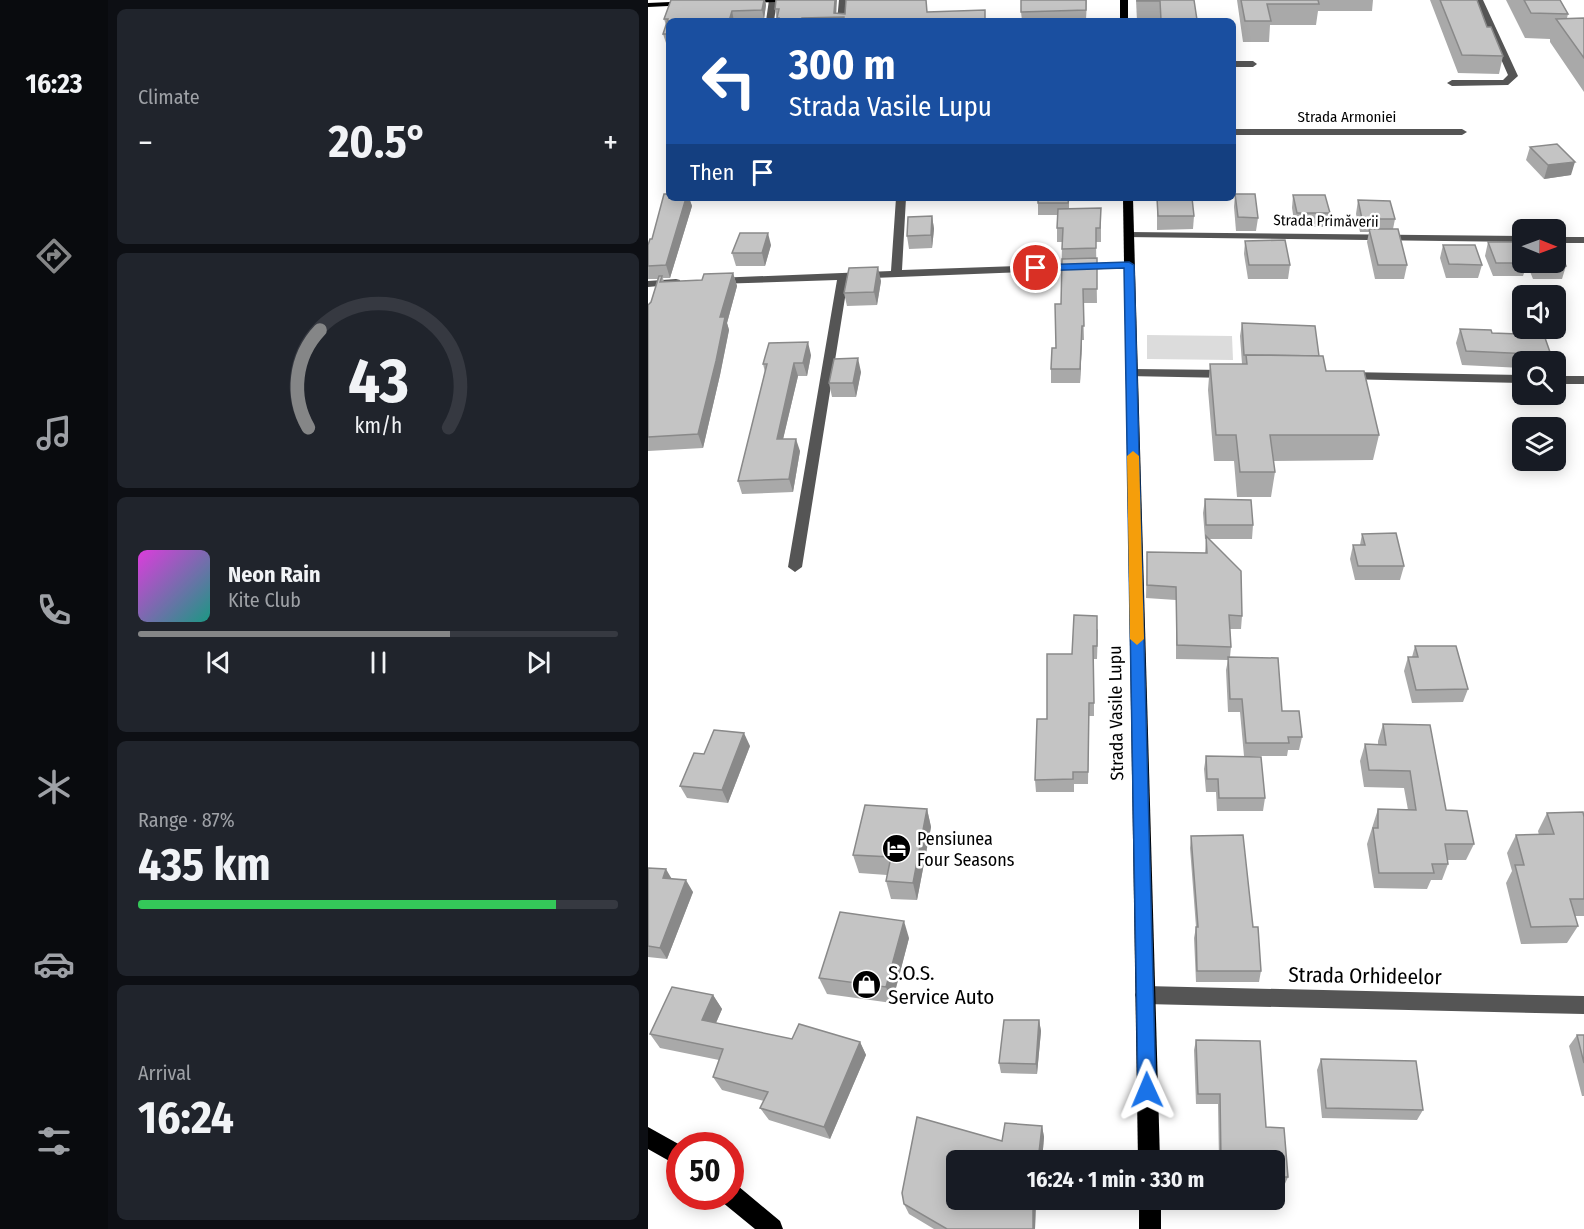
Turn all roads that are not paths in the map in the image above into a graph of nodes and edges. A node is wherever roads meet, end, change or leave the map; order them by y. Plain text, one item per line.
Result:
1 (775, 0) edge
2 (843, 0) edge
3 (1124, 0) edge
4 (1479, 0) edge
5 (741, 1) edge
6 (699, 3) edge
7 (648, 5) edge
8 (771, 18) edge
9 (841, 18) edge
10 (1124, 18) edge
11 (1236, 64) edge
12 (1253, 64) dead end
13 (1452, 83) dead end
14 (1236, 132) edge
15 (1462, 132) dead end
16 (901, 201) edge
17 (1128, 201) edge
18 (1129, 235) junction
19 (1512, 239) edge
20 (1566, 240) edge
21 (1584, 240) edge
22 (1129, 265) junction
23 (896, 273) junction
24 (843, 275) junction
25 (653, 287) edge
26 (1131, 373) junction
27 (1243, 374) edge
28 (1336, 376) edge
29 (1512, 379) edge
30 (1566, 380) edge
31 (1584, 380) edge
32 (795, 567) dead end
33 (1145, 995) junction
34 (1584, 1005) edge
35 (648, 1137) edge
36 (666, 1148) edge
37 (1149, 1150) edge
38 (744, 1206) edge
39 (1150, 1210) edge
40 (772, 1229) edge
41 (1150, 1229) edge

1 - 5 main road
1 - 8 street
2 - 9 street
3 - 10 main road
4 - 13 street
6 - 7 main road
11 - 12 street
14 - 15 street, Strada Armoniei
16 - 23 street
17 - 18 main road, Strada Vasile Lupu
18 - 19 street, Strada Primăverii
18 - 22 main road, Strada Vasile Lupu
20 - 21 street
22 - 23 street
22 - 26 main road, Strada Vasile Lupu
23 - 24 street
24 - 25 street
24 - 32 street
26 - 27 street
26 - 33 main road, Strada Vasile Lupu
28 - 29 street
30 - 31 street
33 - 34 street, Strada Orhideelor
33 - 37 main road, Strada Vasile Lupu
35 - 36 main road
38 - 40 main road
39 - 41 main road

